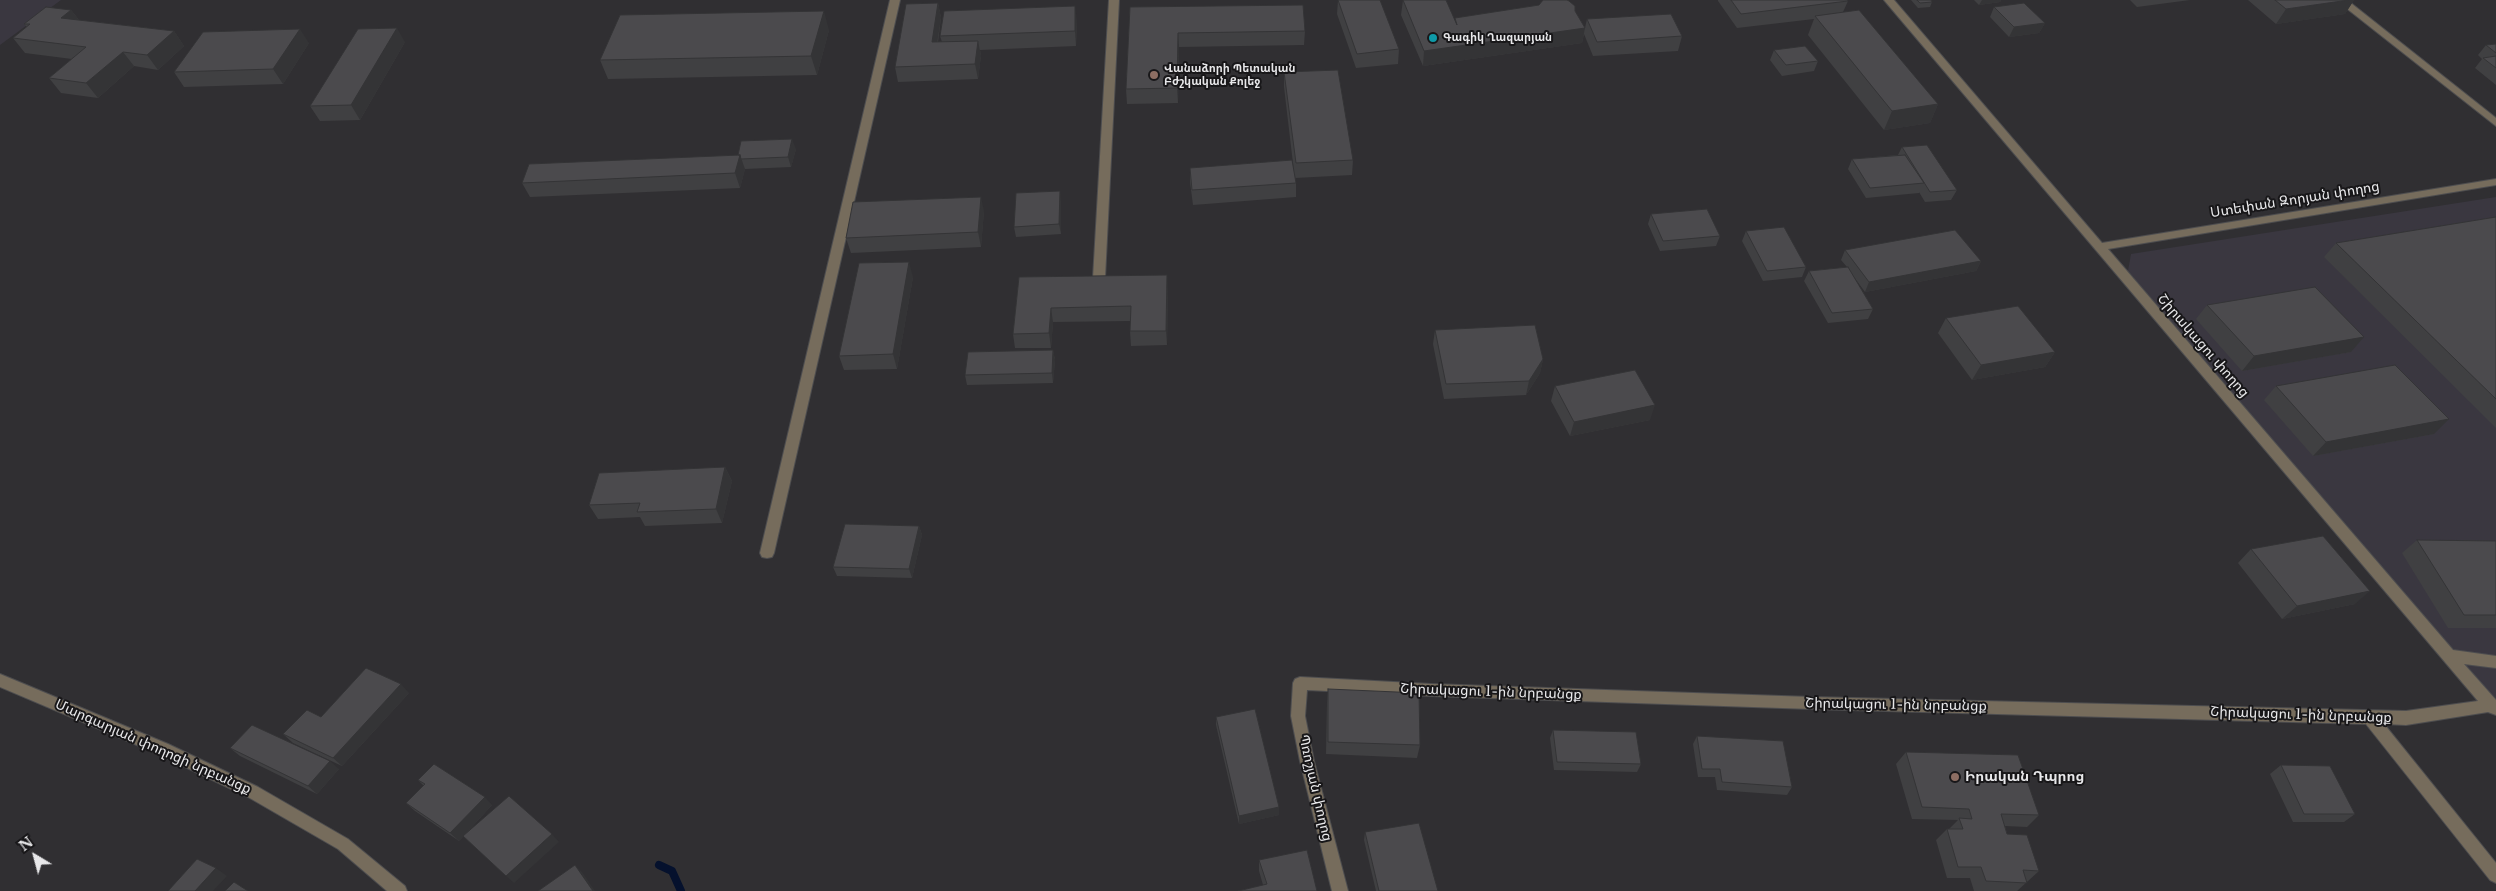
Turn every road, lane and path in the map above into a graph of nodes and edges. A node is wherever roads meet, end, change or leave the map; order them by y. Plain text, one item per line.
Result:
1 (895, 0) edge
2 (1114, 0) edge
3 (1889, 0) edge
4 (2341, 0) edge
5 (2496, 123) edge
6 (2496, 182) edge
7 (2098, 247) junction
8 (1099, 278) edge
9 (767, 553) dead end
10 (2449, 656) junction
11 (2496, 662) edge
12 (0, 680) edge
13 (1300, 683) joint
14 (2493, 708) edge
15 (2369, 716) junction
16 (2496, 875) edge
17 (399, 891) edge
18 (1340, 891) edge

1 - 9 street
2 - 8 street
3 - 7 street, Շիրակացու փողոց
4 - 5 street
6 - 7 street, Ստեփան Զորյան փողոց
7 - 10 street, Շիրակացու փողոց
10 - 11 street
10 - 14 street, Շիրակացու փողոց
12 - 17 street, Մարգարյան փողոցի նրբանցք
13 - 15 street, Շիրակացու 1-ին նրբանցք
13 - 18 street, Պռոշյան փողոց
14 - 15 street, Շիրակացու 1-ին նրբանցք
15 - 16 street

